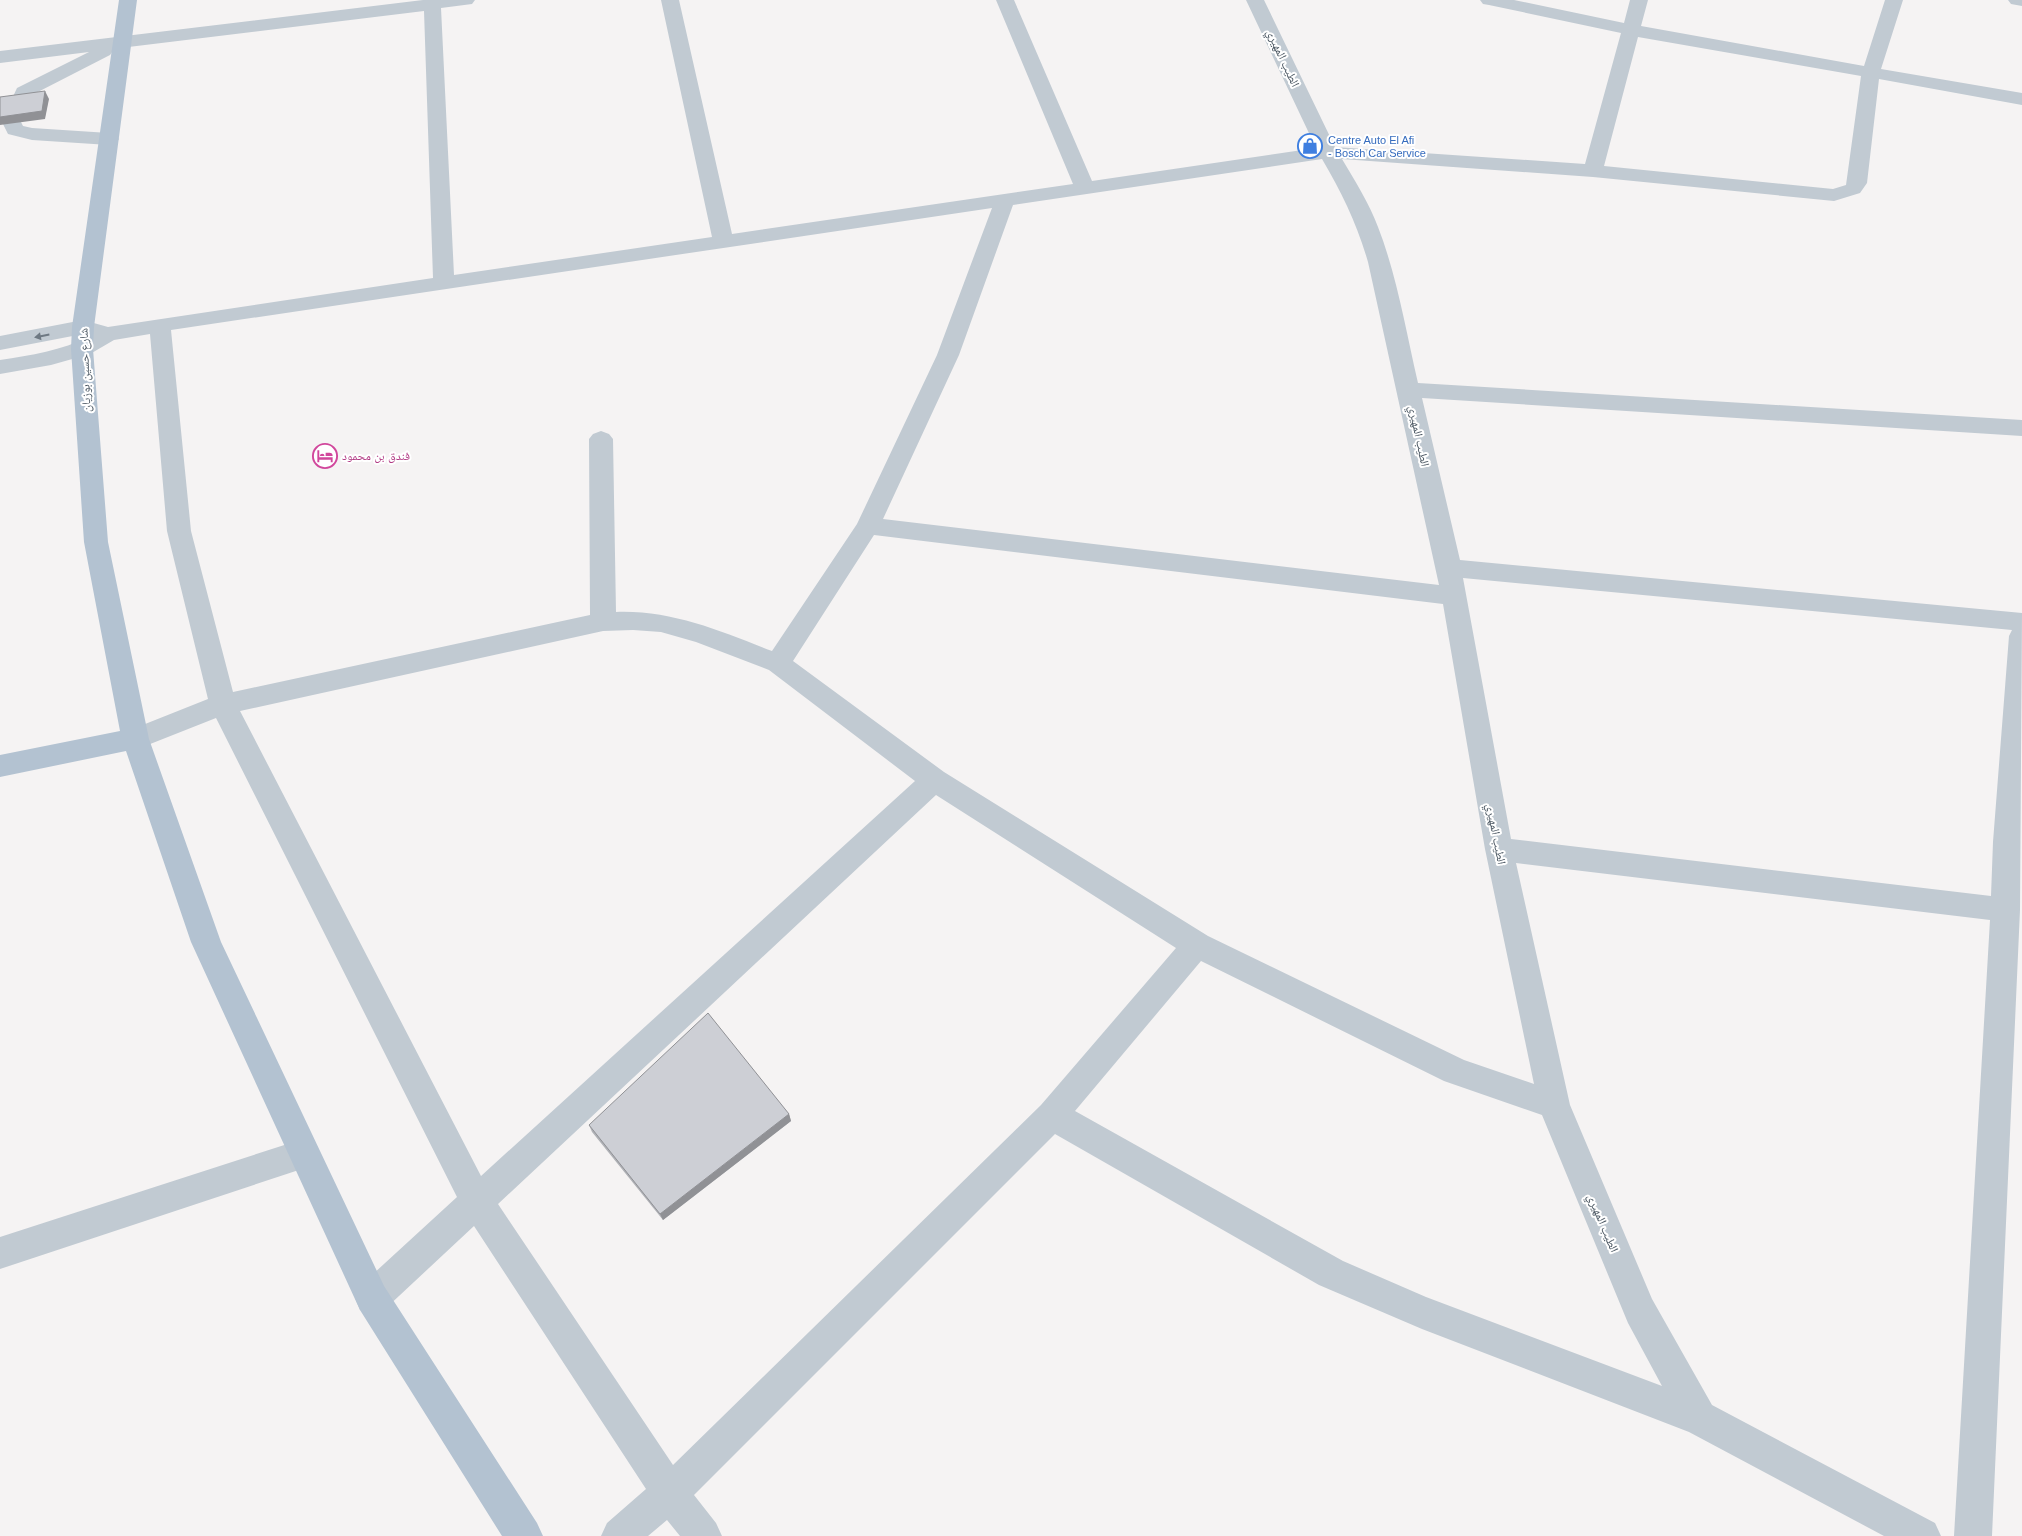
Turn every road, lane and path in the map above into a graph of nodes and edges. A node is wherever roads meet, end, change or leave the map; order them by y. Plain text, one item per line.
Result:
1 (128, 0) edge
2 (466, 0) edge
3 (670, 0) edge
4 (1005, 0) edge
5 (1256, 0) edge
6 (1489, 0) edge
7 (1639, 0) edge
8 (1894, 0) edge
9 (2017, 0) edge
10 (2022, 1) edge
11 (432, 2) edge
12 (1630, 30) junction
13 (121, 42) junction
14 (0, 57) edge
15 (1871, 71) junction
16 (2022, 98) edge
17 (19, 103) edge
18 (13, 124) edge
19 (109, 139) junction
20 (1328, 152) junction
21 (1593, 171) junction
22 (1085, 188) junction
23 (1005, 200) junction
24 (723, 242) junction
25 (444, 283) junction
26 (160, 325) junction
27 (82, 338) junction
28 (0, 343) edge
29 (0, 367) edge
30 (1409, 390) junction
31 (2022, 428) edge
32 (601, 439) dead end
33 (868, 526) junction
34 (1448, 568) junction
35 (1454, 596) junction
36 (603, 622) junction
37 (2022, 622) edge
38 (2022, 636) edge
39 (778, 663) junction
40 (223, 704) junction
41 (135, 739) junction
42 (0, 766) edge
43 (934, 780) junction
44 (2014, 844) edge
45 (1499, 849) junction
46 (2005, 910) junction
47 (1197, 945) junction
48 (1554, 1105) junction
49 (1052, 1115) junction
50 (303, 1154) junction
51 (476, 1200) junction
52 (0, 1253) edge
53 (372, 1298) junction
54 (1699, 1418) junction
55 (670, 1493) junction
56 (524, 1536) edge
57 (620, 1536) edge
58 (703, 1536) edge
59 (1922, 1536) edge
60 (1973, 1536) edge

1 - 13 main road, شارع حسين بوزيان
2 - 11 street
3 - 24 street
4 - 22 street
5 - 20 street, الطيب المهيري
6 - 12 street
7 - 12 street
8 - 15 street
9 - 10 street
11 - 13 street
11 - 25 street
12 - 15 street
12 - 21 street
13 - 14 street
13 - 17 street
13 - 19 main road, شارع حسين بوزيان
15 - 16 street
15 - 21 street
18 - 19 street
19 - 27 main road, شارع حسين بوزيان
20 - 21 street
20 - 22 street
20 - 30 street, الطيب المهيري
22 - 23 street
23 - 24 street
23 - 33 street
24 - 25 street
25 - 26 street
26 - 27 street
26 - 40 street
27 -> 28 street
27 - 29 street
27 - 41 main road, شارع حسين بوزيان
30 - 31 street
30 - 34 street, الطيب المهيري
32 - 36 street
33 - 35 street
33 - 39 street
34 - 35 street, الطيب المهيري
34 - 37 street
35 - 45 street, الطيب المهيري
36 - 39 street
36 - 40 street
38 - 44 street
39 - 43 street
40 - 41 street
40 - 51 street
41 - 42 main road
41 - 50 main road, شارع حسين بوزيان
43 - 47 street
43 - 51 street
44 - 46 street
45 - 46 street
45 - 48 street, الطيب المهيري
46 - 60 street
47 - 48 street
47 - 49 street
48 - 54 street, الطيب المهيري
49 - 54 street
49 - 55 street
50 - 52 street
50 - 53 main road, شارع حسين بوزيان
51 - 53 street
51 - 55 street
53 - 56 main road, شارع حسين بوزيان
54 - 59 street
55 - 57 street
55 - 58 street

